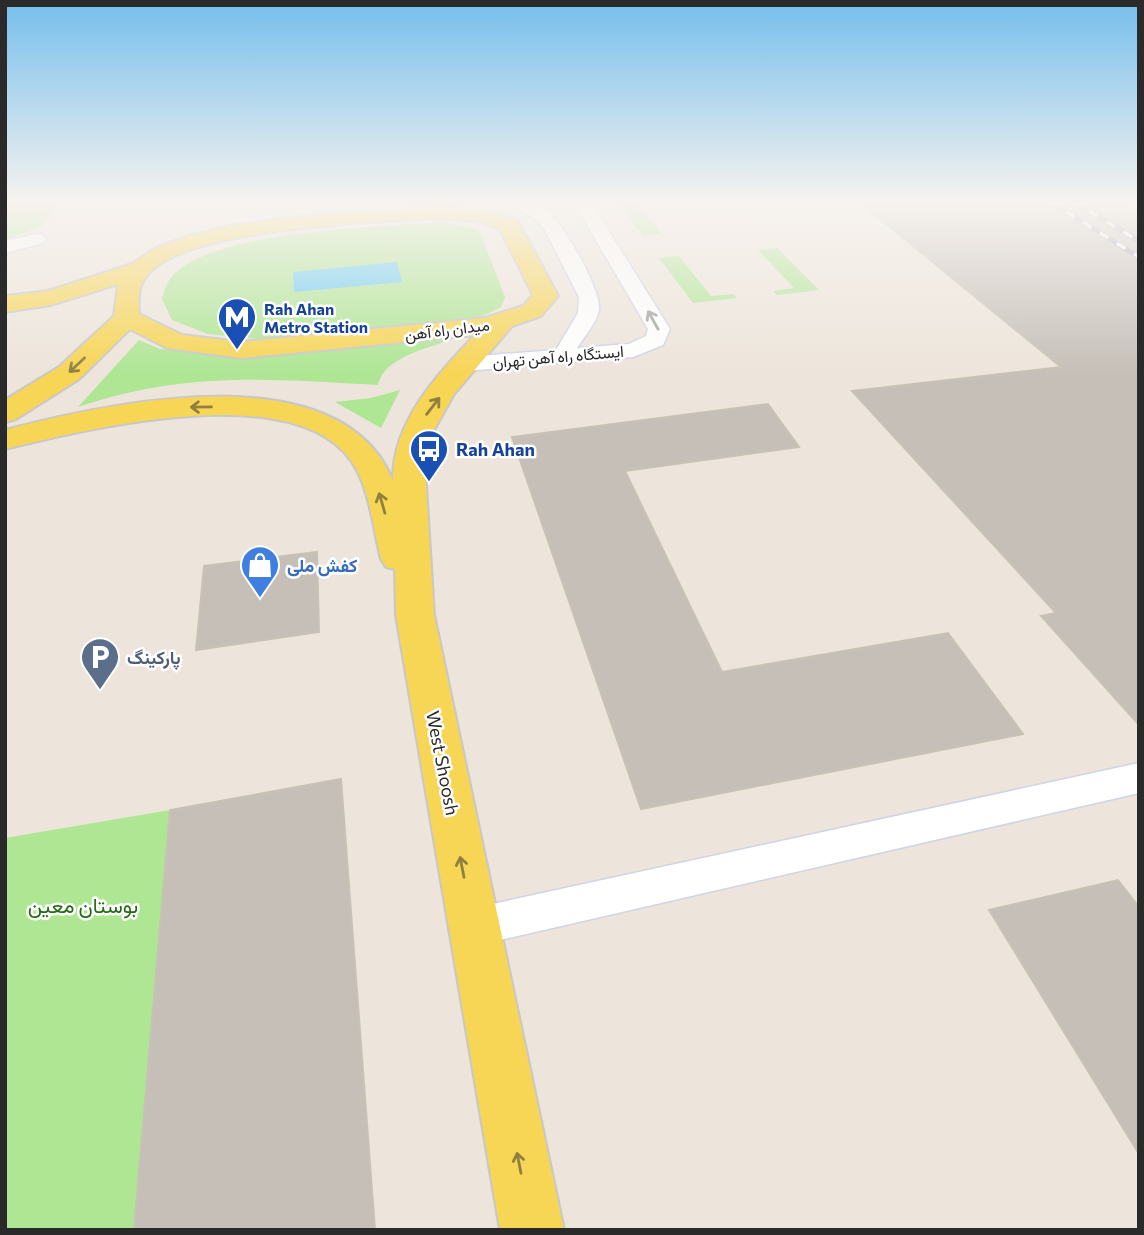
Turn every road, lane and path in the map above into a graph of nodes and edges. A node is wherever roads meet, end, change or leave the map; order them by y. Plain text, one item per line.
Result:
1 (156, 259) edge
2 (528, 259) edge
3 (569, 259) edge
4 (595, 259) edge
5 (616, 259) edge
6 (140, 269) junction
7 (5, 304) edge
8 (127, 318) junction
9 (502, 322) junction
10 (560, 352) junction
11 (465, 364) junction
12 (5, 413) edge
13 (5, 440) edge
14 (415, 615) junction
15 (1139, 778) edge
16 (474, 927) junction
17 (532, 1230) edge

1 - 6 main road, میدان راه آهن
2 - 9 main road, میدان راه آهن
3 - 10 lane
4 - 10 lane
10 -> 5 lane, ایستگاه راه آهن تهران
6 - 7 main road, میدان راه آهن
6 - 8 main road
8 - 9 main road, میدان راه آهن
8 -> 12 main road
9 - 11 main road, West Shoosh
10 - 11 lane, ایستگاه راه آهن تهران
14 -> 11 main road, West Shoosh
14 -> 13 main road
16 -> 14 main road, West Shoosh
15 - 16 lane
17 -> 16 main road, West Shoosh

